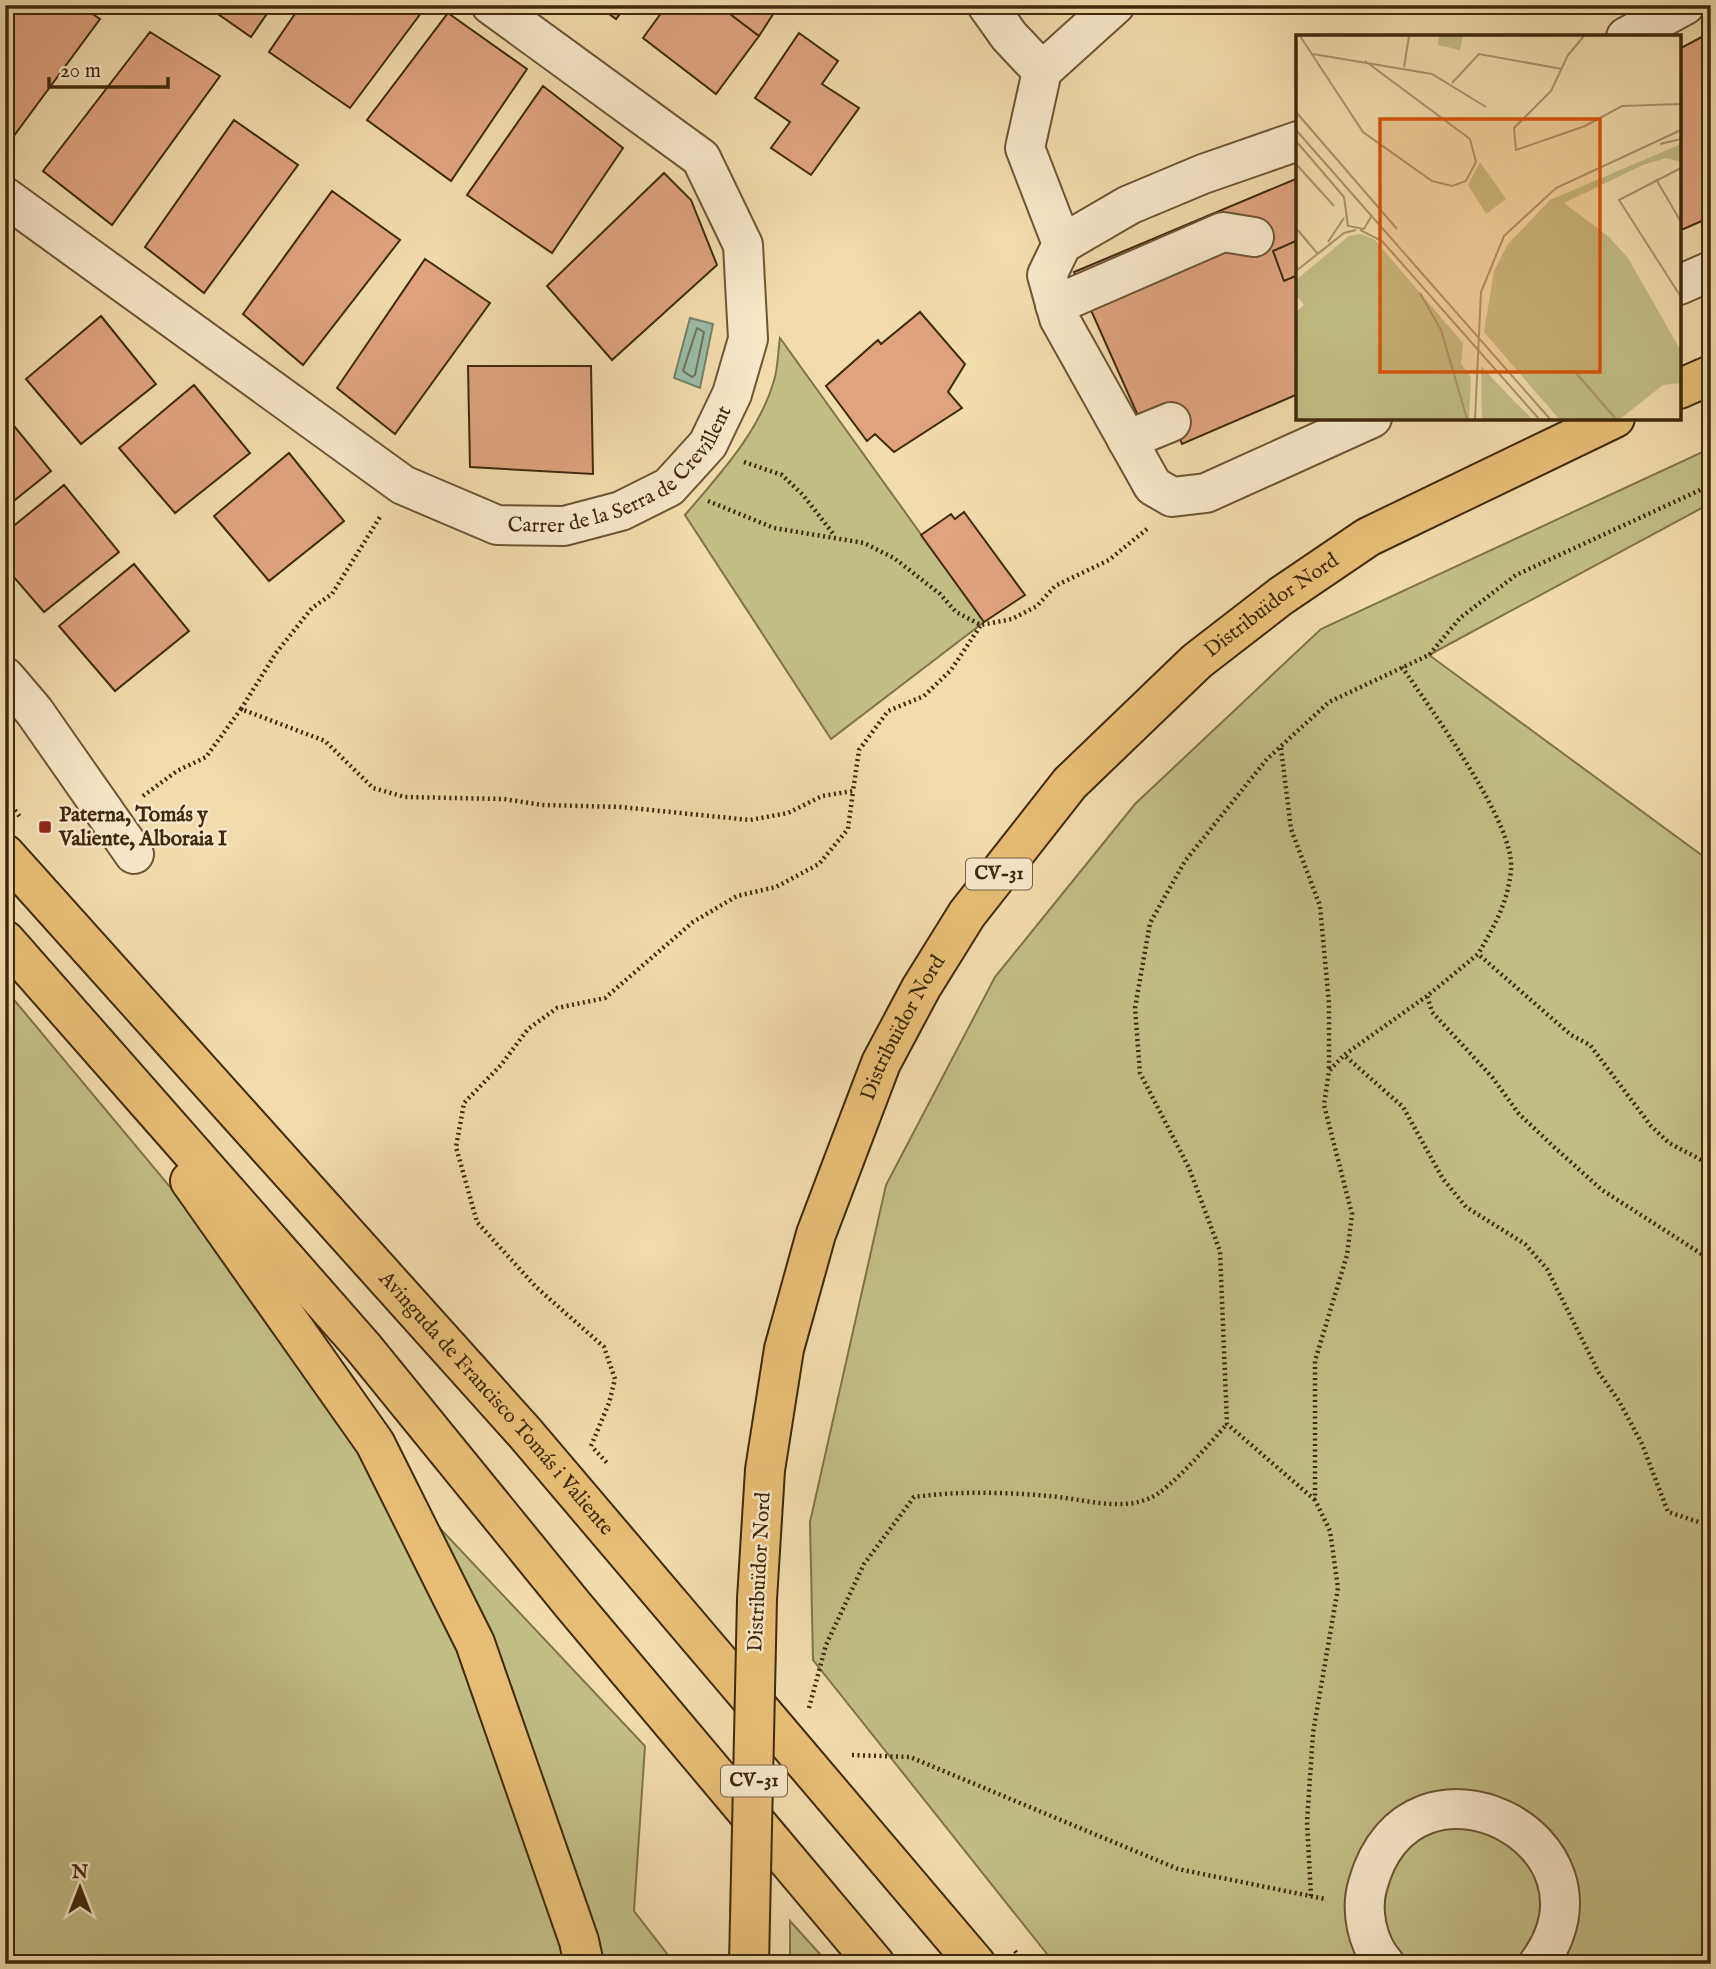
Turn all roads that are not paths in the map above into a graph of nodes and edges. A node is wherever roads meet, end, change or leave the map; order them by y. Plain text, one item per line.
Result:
1 (491, 5) edge
2 (987, 5) edge
3 (1115, 5) edge
4 (1685, 5) edge
5 (1630, 35) edge
6 (1042, 71) junction
7 (1296, 142) edge
8 (5, 197) edge
9 (1254, 237) dead end
10 (1062, 244) junction
11 (1711, 271) edge
12 (1681, 284) edge
13 (1055, 305) junction
14 (1711, 375) edge
15 (1681, 388) edge
16 (1369, 420) edge
17 (1611, 420) edge
18 (1171, 422) dead end
19 (1127, 439) junction
20 (5, 677) edge
21 (5, 854) edge
22 (134, 854) dead end
23 (5, 940) edge
24 (85, 1030) junction
25 (584, 1964) edge
26 (749, 1964) edge
27 (875, 1964) edge
28 (976, 1964) edge
29 (1385, 1964) edge
30 (1538, 1964) edge

1 - 8 street, Carrer de la Serra de Crevillent
2 - 6 street
3 - 6 street
4 - 5 street
6 - 10 street
7 - 10 street
9 - 13 street
10 - 13 street
11 - 12 street
13 - 19 street
14 - 15 main road
16 - 19 street
17 - 26 main road, Distribuïdor Nord / CV-31, bridge
18 - 19 street
20 - 22 street
21 - 28 main road, Avinguda de Francisco Tomás i Valiente
23 - 24 main road
24 - 25 main road
24 - 27 main road
29 - 30 street

